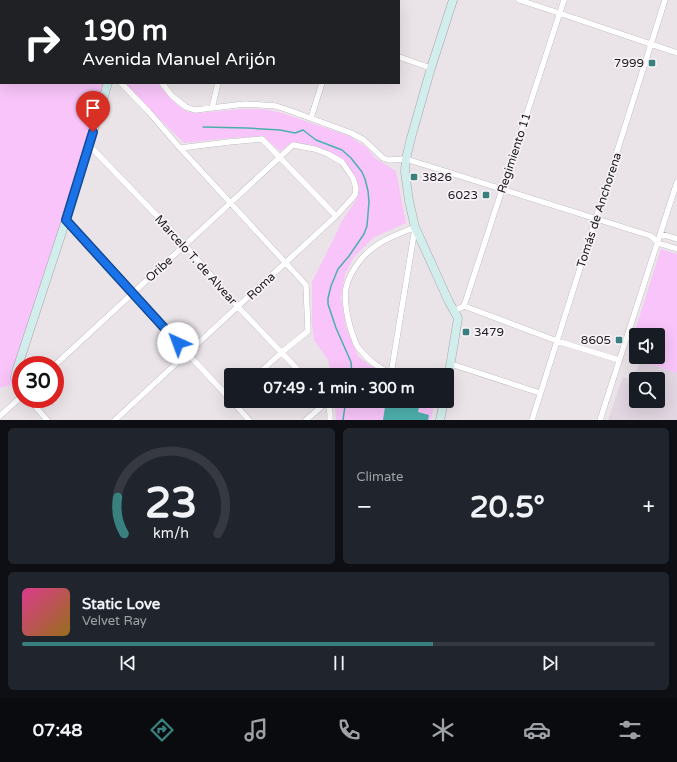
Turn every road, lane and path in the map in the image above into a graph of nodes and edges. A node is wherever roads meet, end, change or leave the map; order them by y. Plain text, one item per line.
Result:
1 (453, 0) edge
2 (519, 0) edge
3 (564, 0) edge
4 (665, 0) edge
5 (559, 13) junction
6 (651, 44) junction
7 (677, 53) edge
8 (400, 57) edge
9 (431, 68) junction
10 (108, 84) edge
11 (121, 84) edge
12 (163, 84) edge
13 (218, 84) edge
14 (322, 84) edge
15 (212, 108) junction
16 (311, 118) junction
17 (89, 145) junction
18 (180, 148) junction
19 (279, 157) junction
20 (406, 159) junction
21 (677, 182) edge
22 (502, 189) junction
23 (230, 203) junction
24 (336, 216) junction
25 (596, 218) junction
26 (66, 220) junction
27 (415, 227) junction
28 (661, 234) junction
29 (677, 239) edge
30 (658, 242) junction
31 (185, 245) junction
32 (677, 249) edge
33 (286, 263) junction
34 (132, 294) junction
35 (464, 306) junction
36 (238, 307) junction
37 (454, 311) junction
38 (557, 341) junction
39 (282, 352) junction
40 (188, 353) junction
41 (21, 356) edge
42 (64, 357) edge
43 (619, 360) junction
44 (450, 364) junction
45 (265, 368) edge
46 (297, 368) edge
47 (382, 368) edge
48 (393, 368) edge
49 (449, 368) edge
50 (224, 392) edge
51 (540, 393) junction
52 (12, 405) edge
53 (37, 408) edge
54 (238, 408) edge
55 (320, 408) edge
56 (329, 408) edge
57 (443, 408) edge
58 (0, 416) edge
59 (47, 420) edge
60 (115, 420) edge
61 (249, 420) edge
62 (306, 420) edge
63 (330, 420) edge
64 (440, 420) edge
65 (532, 420) edge
66 (600, 420) edge

1 - 9 street
2 - 5 street
3 - 5 street, Regimiento 11
4 - 6 street, Tomás de Anchorena
5 - 6 street
5 - 22 street, Regimiento 11
6 - 7 street
6 - 25 street, Tomás de Anchorena
8 - 9 street
9 - 20 street
10 - 17 street
11 - 18 street
12 - 15 street
13 - 15 street
14 - 16 street
15 - 16 street
16 - 20 street
17 - 26 street
17 - 31 street, Marcelo T. de Alvear
18 - 19 street
18 - 23 street
19 - 23 street, Oribe
19 - 24 street
19 - 24 street, Roma
20 - 22 street
20 - 27 street
21 - 28 street
22 - 25 street
22 - 35 street, Regimiento 11
23 - 31 street, Oribe
23 - 33 street
24 - 33 street, Roma
25 - 30 street
25 - 38 street, Tomás de Anchorena
26 - 34 street
26 - 41 street
27 - 37 street
27 - 47 street
27 - 48 street
28 - 29 street
28 - 30 street
30 - 32 street
30 - 43 street
31 - 34 street, Oribe
31 - 36 street, Marcelo T. de Alvear
33 - 36 street, Roma
33 - 39 street
34 - 40 street
34 - 42 street, Oribe
35 - 37 street
35 - 38 street
36 - 39 street, Marcelo T. de Alvear
36 - 40 street, Roma
37 - 44 street
38 - 43 street
38 - 51 street, Tomás de Anchorena
39 - 45 street
39 - 46 street, Marcelo T. de Alvear
40 - 50 street
40 - 60 street, Roma
43 - 66 street
44 - 49 street
44 - 51 street
51 - 65 street, Tomás de Anchorena
52 - 58 street
53 - 59 street
54 - 61 street
55 - 62 street
56 - 63 street
57 - 64 street

